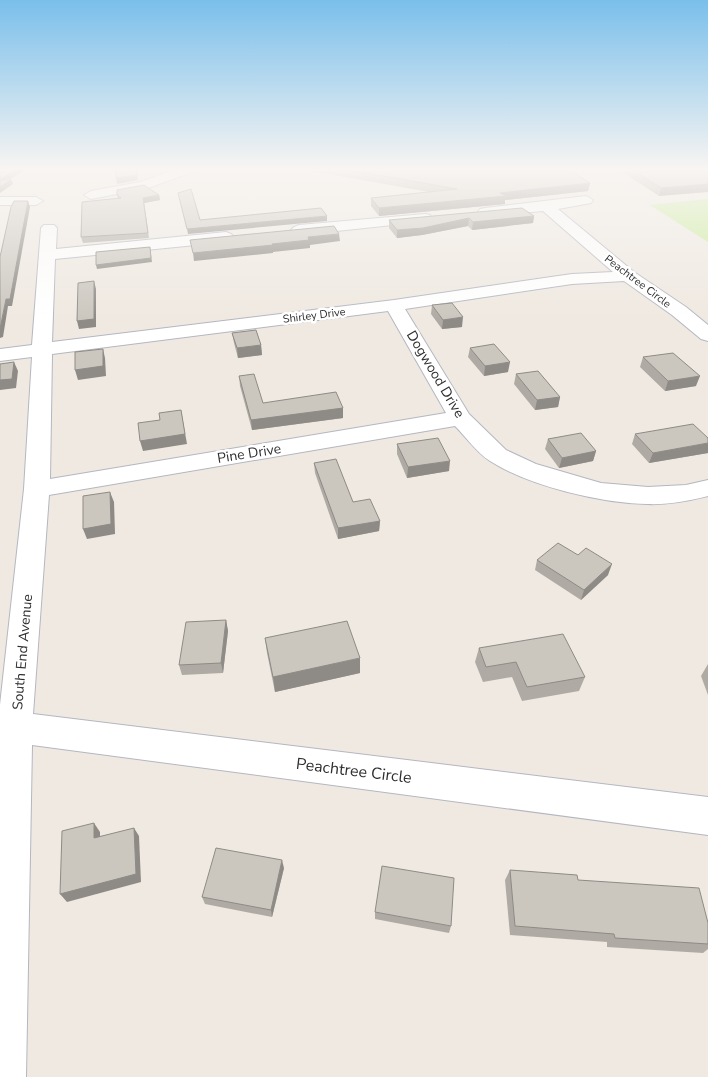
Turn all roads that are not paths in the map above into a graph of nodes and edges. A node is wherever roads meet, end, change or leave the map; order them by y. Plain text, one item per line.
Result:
1 (28, 218) edge
2 (416, 218) edge
3 (560, 218) edge
4 (44, 228) junction
5 (282, 232) edge
6 (242, 236) edge
7 (628, 276) junction
8 (394, 305) junction
9 (698, 308) dead end
10 (679, 311) junction
11 (708, 336) edge
12 (42, 349) junction
13 (0, 355) edge
14 (460, 418) junction
15 (708, 488) edge
16 (38, 489) junction
17 (7, 727) edge
18 (708, 816) edge
19 (1, 1077) edge

1 - 4 street
2 - 5 street
3 - 7 street, Peachtree Circle
4 - 6 street
4 - 12 street, South End Avenue
7 - 8 street, Shirley Drive
7 - 10 street, Peachtree Circle
8 - 12 street, Shirley Drive
8 - 14 street, Dogwood Drive
9 - 10 street
10 - 11 street, Peachtree Circle
12 - 13 street, Shirley Drive
12 - 16 street, South End Avenue
14 - 15 street, Dogwood Drive
14 - 16 street, Pine Drive
16 - 17 street, South End Avenue
17 - 18 street, Peachtree Circle
17 - 19 street, South End Avenue

